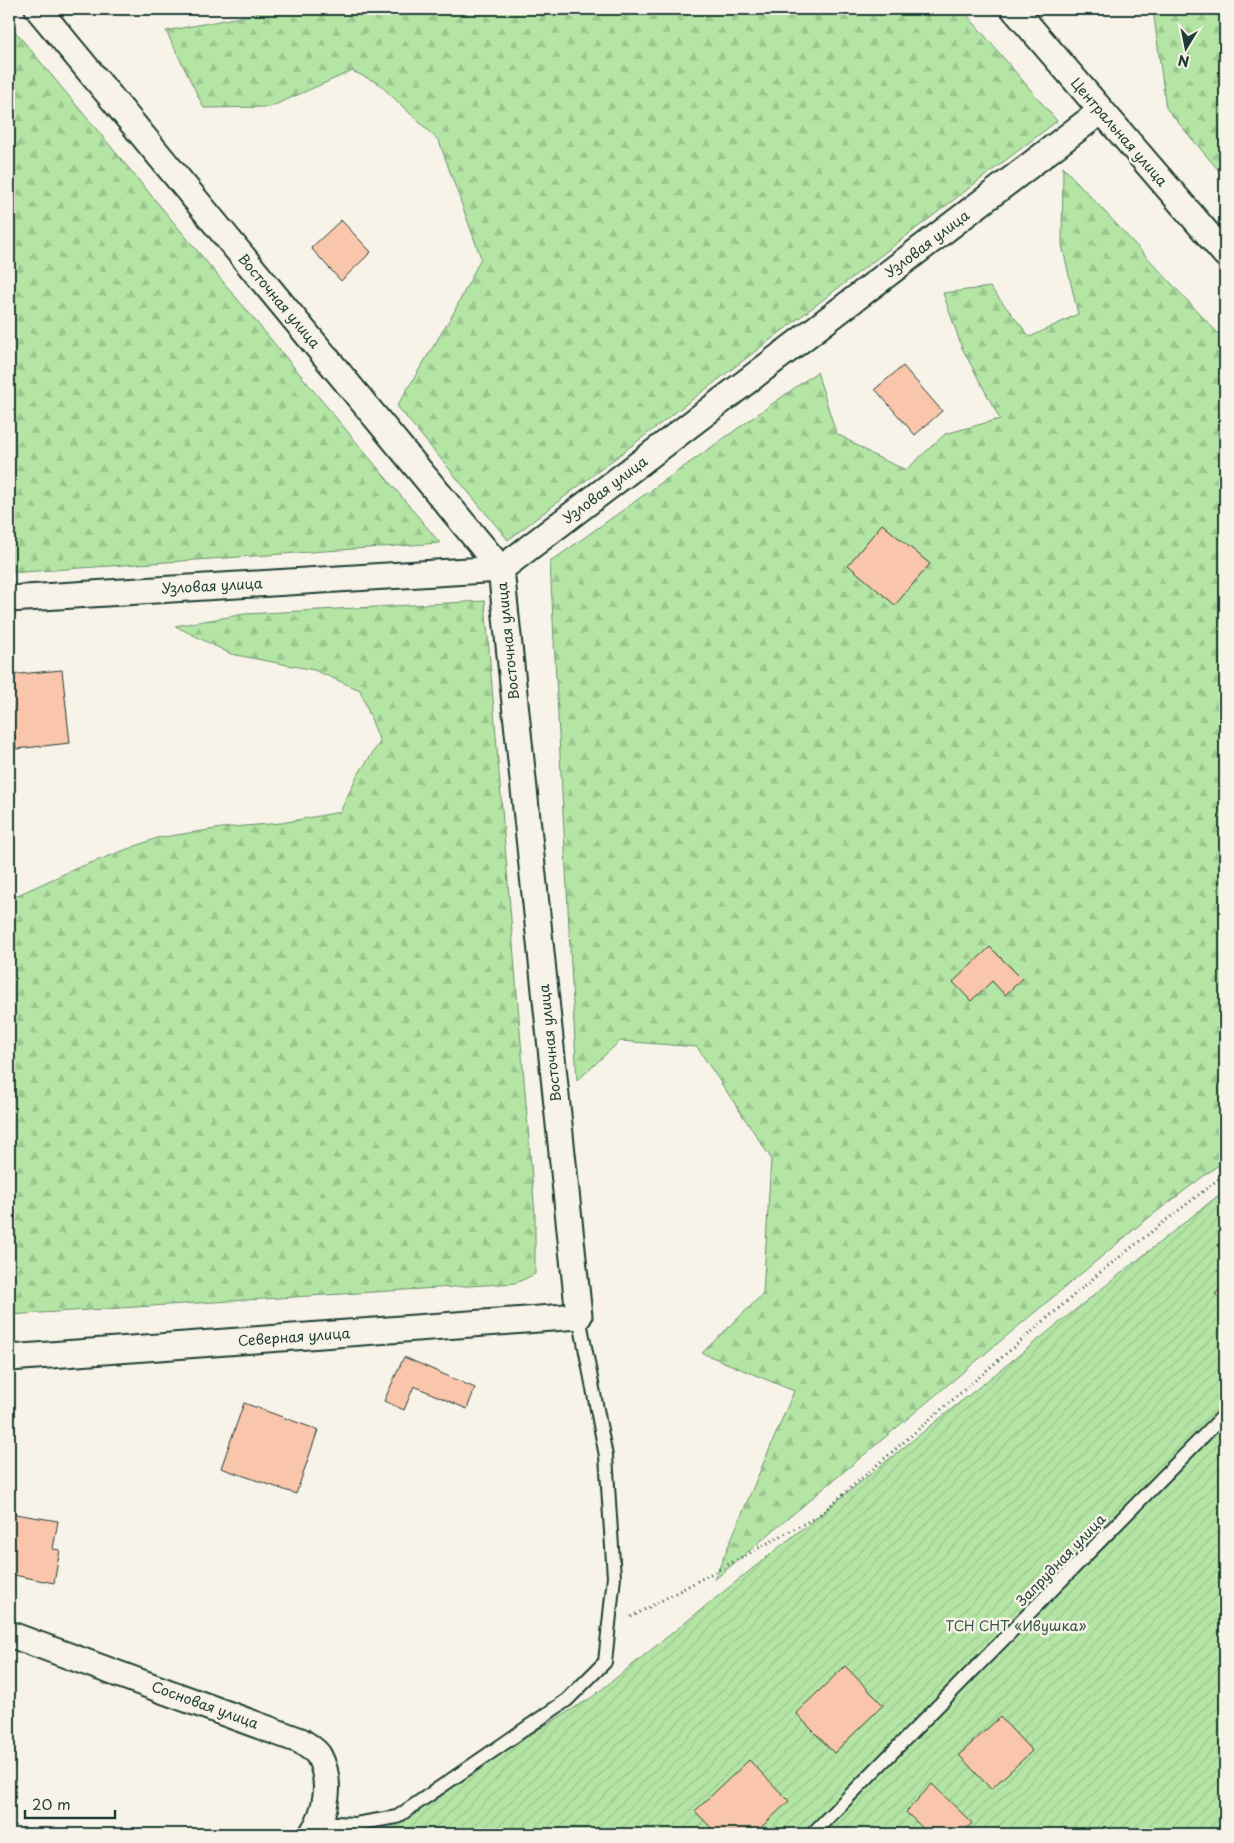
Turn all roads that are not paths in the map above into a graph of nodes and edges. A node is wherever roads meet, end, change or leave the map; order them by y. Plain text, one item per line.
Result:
1 (38, 9) edge
2 (1014, 9) edge
3 (1101, 111) junction
4 (1225, 254) edge
5 (501, 569) junction
6 (9, 599) edge
7 (579, 1316) junction
8 (9, 1358) edge
9 (1225, 1414) edge
10 (9, 1634) edge
11 (316, 1828) edge
12 (812, 1834) edge

1 - 5 street, Восточная улица
2 - 3 street, Центральная улица
3 - 4 street, Центральная улица
3 - 5 street, Узловая улица
5 - 6 street, Узловая улица
5 - 7 street, Восточная улица
7 - 8 street, Северная улица
7 - 11 lane
9 - 12 lane, Запрудная улица
10 - 11 street, Сосновая улица

